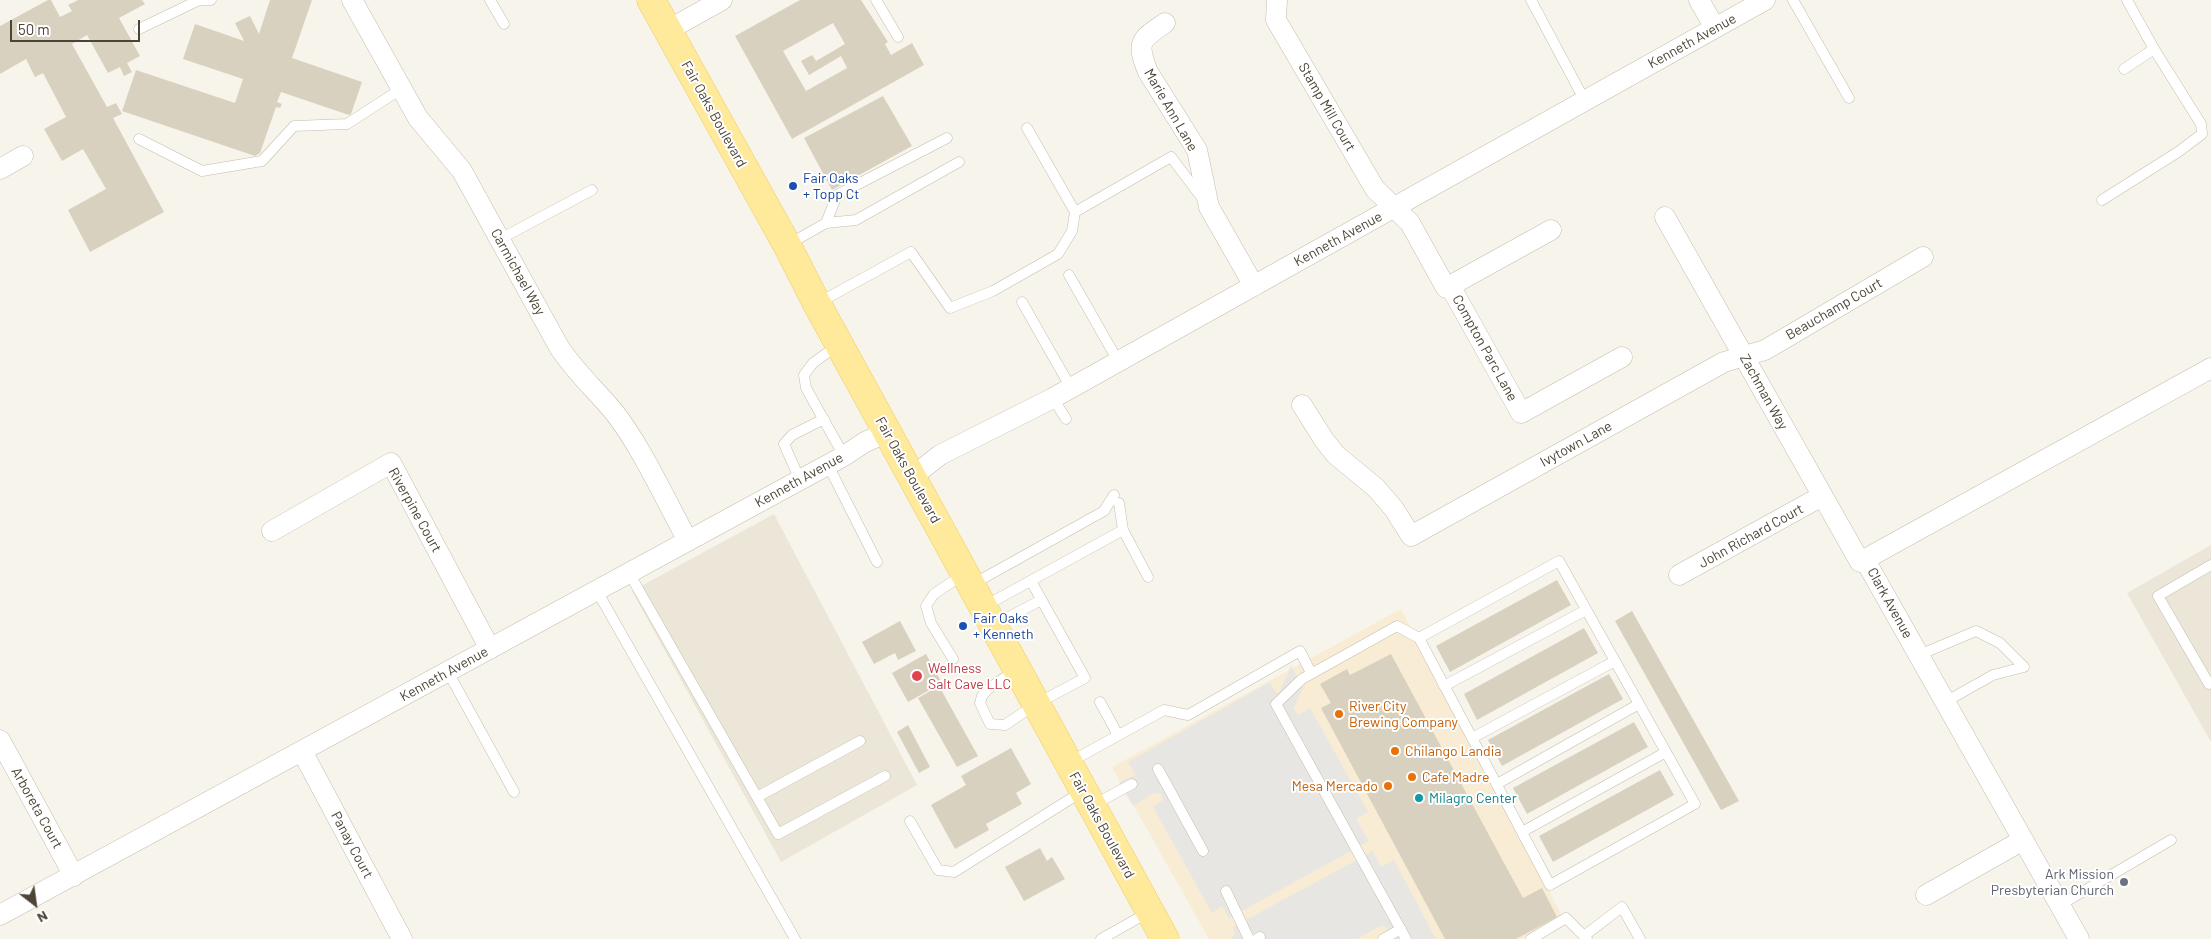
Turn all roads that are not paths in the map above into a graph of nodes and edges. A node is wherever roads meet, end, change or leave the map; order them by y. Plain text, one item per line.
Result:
1 (211, 0) edge
2 (352, 0) edge
3 (490, 0) edge
4 (651, 0) edge
5 (722, 0) edge
6 (876, 0) edge
7 (1276, 0) edge
8 (1531, 0) edge
9 (1699, 0) edge
10 (1765, 0) edge
11 (1793, 0) edge
12 (2127, 0) edge
13 (197, 1) edge
14 (1165, 23) dead end
15 (504, 24) dead end
16 (1715, 28) junction
17 (139, 29) dead end
18 (668, 30) junction
19 (898, 37) dead end
20 (2154, 49) junction
21 (2124, 69) dead end
22 (401, 89) junction
23 (1849, 98) dead end
24 (1585, 101) junction
25 (1027, 128) dead end
26 (947, 138) dead end
27 (139, 139) dead end
28 (23, 156) dead end
29 (959, 162) dead end
30 (0, 169) edge
31 (592, 190) dead end
32 (2102, 200) dead end
33 (1209, 207) junction
34 (1394, 208) junction
35 (1075, 212) junction
36 (1665, 217) dead end
37 (826, 223) junction
38 (1551, 230) dead end
39 (500, 239) junction
40 (788, 245) junction
41 (1923, 257) dead end
42 (1069, 275) dead end
43 (1254, 286) junction
44 (1450, 286) junction
45 (1022, 302) dead end
46 (817, 304) junction
47 (839, 344) junction
48 (1744, 356) junction
49 (1622, 357) dead end
50 (1118, 362) junction
51 (2211, 368) edge
52 (1071, 388) junction
53 (1053, 398) junction
54 (1302, 405) dead end
55 (1066, 418) dead end
56 (824, 419) junction
57 (888, 432) junction
58 (836, 460) junction
59 (912, 477) junction
60 (800, 480) junction
61 (1822, 496) junction
62 (1122, 530) junction
63 (272, 531) dead end
64 (688, 541) junction
65 (1865, 560) junction
66 (878, 562) dead end
67 (2211, 565) edge
68 (629, 573) junction
69 (1679, 575) dead end
70 (1148, 577) dead end
71 (1031, 581) junction
72 (596, 591) junction
73 (978, 598) junction
74 (1041, 600) junction
75 (1586, 610) junction
76 (1419, 638) junction
77 (490, 649) junction
78 (1918, 655) junction
79 (953, 659) dead end
80 (1615, 661) junction
81 (1017, 669) junction
82 (448, 672) junction
83 (1311, 674) junction
84 (2211, 683) edge
85 (1444, 686) junction
86 (1100, 702) dead end
87 (1945, 702) junction
88 (1036, 704) junction
89 (1639, 704) junction
90 (1118, 736) junction
91 (1472, 738) junction
92 (0, 740) edge
93 (860, 741) dead end
94 (302, 751) junction
95 (1666, 752) junction
96 (1068, 762) junction
97 (1158, 769) dead end
98 (885, 776) dead end
99 (1132, 784) dead end
100 (1497, 784) junction
101 (514, 792) dead end
102 (757, 797) junction
103 (1088, 798) junction
104 (910, 821) dead end
105 (1522, 832) junction
106 (2023, 840) junction
107 (2171, 840) dead end
108 (1203, 850) dead end
109 (74, 876) junction
110 (1226, 891) dead end
111 (1926, 895) dead end
112 (2060, 905) junction
113 (1150, 912) junction
114 (0, 916) edge
115 (1401, 929) junction
116 (1586, 937) edge
117 (402, 939) edge
118 (795, 939) edge
119 (1100, 939) edge
120 (1165, 939) edge
121 (1249, 939) edge
122 (1383, 939) edge
123 (1406, 939) edge
124 (1532, 939) edge
125 (1640, 939) edge
126 (2079, 939) edge

1 - 13 lane
2 - 22 street, Carmichael Way
3 - 15 lane
4 - 18 main road, Fair Oaks Boulevard
5 - 18 street
6 - 19 lane
7 - 34 street, Stamp Mill Court
8 - 24 lane
9 - 16 street
10 - 16 street, Kenneth Avenue
11 - 23 lane
12 - 20 lane
13 - 17 lane
14 - 33 street, Marie Ann Lane
16 - 24 street, Kenneth Avenue
18 - 40 main road, Fair Oaks Boulevard
20 - 21 lane
20 - 32 lane
22 - 27 lane
22 - 39 street, Carmichael Way
24 - 34 street, Kenneth Avenue
25 - 35 lane
26 - 37 lane
28 - 30 street
29 - 37 lane
31 - 39 lane
33 - 35 lane
33 - 43 street, Marie Ann Lane
34 - 43 street, Kenneth Avenue
34 - 44 street, Compton Parc Lane
35 - 46 lane
36 - 48 street, Zachman Way
37 - 40 lane
38 - 44 street, Compton Parc Lane
39 - 64 street, Carmichael Way
40 - 46 main road, Fair Oaks Boulevard
41 - 48 street, Beauchamp Court
42 - 50 lane
43 - 50 street, Kenneth Avenue
44 - 49 street, Compton Parc Lane
45 - 52 lane
46 - 47 main road, Fair Oaks Boulevard
47 - 56 lane
47 - 57 main road, Fair Oaks Boulevard
48 - 54 street, Ivytown Lane
48 - 61 street, Zachman Way
50 - 52 street, Kenneth Avenue
51 - 65 street, Clark Avenue
52 - 53 street, Kenneth Avenue
53 - 55 lane
53 - 59 street, Kenneth Avenue
56 - 58 lane
56 - 60 lane
57 - 58 street, Kenneth Avenue
57 - 59 main road, Fair Oaks Boulevard
58 - 60 street, Kenneth Avenue
58 - 66 lane
59 - 73 main road, Fair Oaks Boulevard
60 - 64 street, Kenneth Avenue
61 - 65 street, Zachman Way
61 - 69 street, John Richard Court
62 - 70 lane
62 - 71 lane
62 - 73 lane
63 - 77 street, Riverpine Court
64 - 68 street, Kenneth Avenue
65 - 78 street, Clark Avenue
67 - 84 lane
68 - 72 street, Kenneth Avenue
68 - 102 lane
71 - 73 lane
71 - 74 lane
72 - 77 street, Kenneth Avenue
72 - 118 lane
73 - 74 lane
73 - 79 lane
73 - 81 main road, Fair Oaks Boulevard
74 - 88 lane
75 - 76 lane
75 - 80 lane
75 - 85 lane
76 - 83 lane
76 - 85 lane
77 - 82 street, Kenneth Avenue
78 - 87 street, Clark Avenue
78 - 87 lane
80 - 89 lane
80 - 91 lane
81 - 88 main road, Fair Oaks Boulevard
81 - 88 lane
82 - 94 street, Kenneth Avenue
82 - 101 lane
83 - 90 lane
83 - 115 lane
85 - 91 lane
86 - 90 lane
87 - 106 street, Clark Avenue
88 - 96 main road, Fair Oaks Boulevard
89 - 95 lane
89 - 100 lane
90 - 96 lane
91 - 100 lane
92 - 109 street, Arboreta Court
93 - 102 lane
94 - 109 street, Kenneth Avenue
94 - 117 street, Panay Court
95 - 105 lane
95 - 105 lane
96 - 103 main road, Fair Oaks Boulevard
97 - 108 lane
98 - 102 lane
99 - 103 lane
100 - 105 lane
103 - 104 lane
103 - 113 main road, Fair Oaks Boulevard
106 - 111 street
106 - 112 street, Clark Avenue
107 - 112 lane
109 - 114 street, Kenneth Avenue
110 - 121 lane
112 - 126 street, Clark Avenue
113 - 119 lane
113 - 120 main road, Fair Oaks Boulevard
115 - 122 lane
115 - 123 lane
116 - 124 lane
116 - 125 lane

